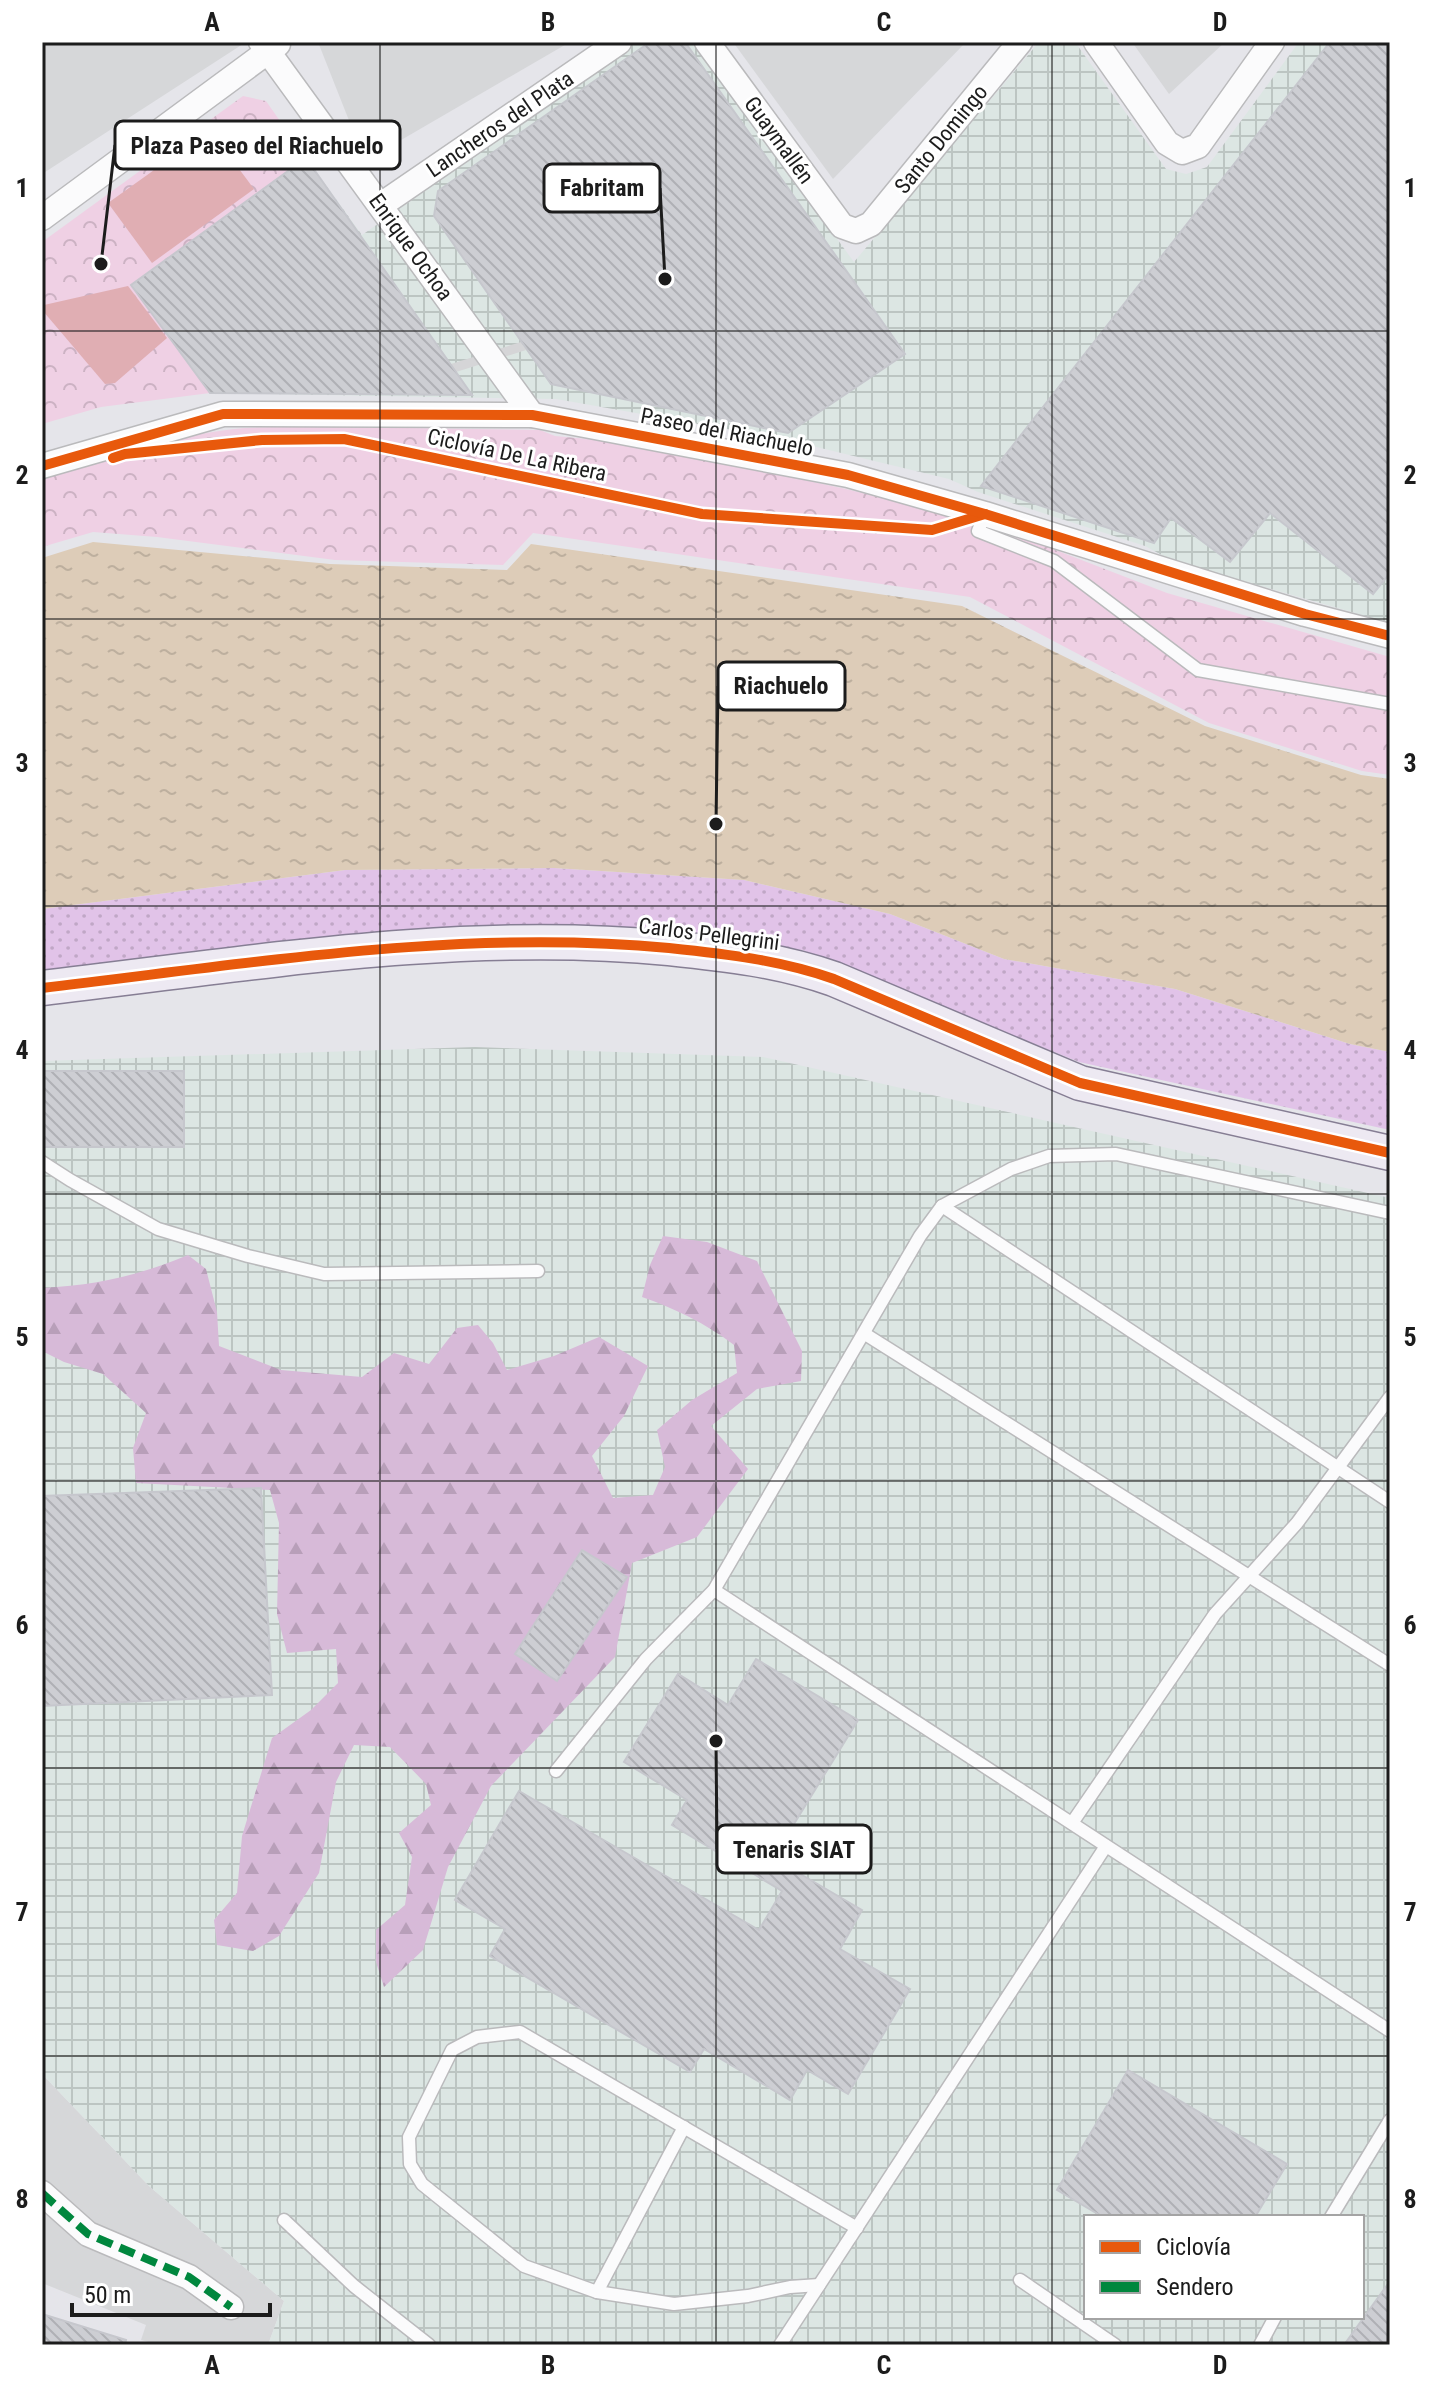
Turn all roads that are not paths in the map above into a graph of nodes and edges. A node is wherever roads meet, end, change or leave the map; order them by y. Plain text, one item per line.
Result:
1 (619, 42) edge
2 (707, 42) edge
3 (1020, 42) edge
4 (1096, 42) edge
5 (1272, 42) edge
6 (270, 45) edge
7 (381, 205) junction
8 (42, 218) edge
9 (856, 231) joint
10 (532, 415) junction
11 (42, 466) edge
12 (985, 514) junction
13 (1390, 636) edge
14 (1390, 704) edge
15 (42, 988) edge
16 (1390, 1153) edge
17 (42, 1162) edge
18 (942, 1206) junction
19 (1390, 1213) edge
20 (538, 1271) dead end
21 (865, 1334) junction
22 (1390, 1397) edge
23 (1339, 1469) junction
24 (1390, 1502) edge
25 (1249, 1576) junction
26 (714, 1590) junction
27 (1390, 1665) edge
28 (556, 1771) dead end
29 (1072, 1823) junction
30 (1106, 1846) junction
31 (1390, 2031) edge
32 (1390, 2120) edge
33 (684, 2127) junction
34 (42, 2193) edge
35 (1332, 2215) edge
36 (284, 2220) dead end
37 (857, 2228) junction
38 (1020, 2280) dead end
39 (819, 2285) junction
40 (597, 2292) junction
41 (231, 2307) dead end
42 (1274, 2319) edge
43 (429, 2345) edge
44 (780, 2345) edge
45 (1115, 2345) edge
46 (1260, 2345) edge

1 - 7 street, Lancheros del Plata
2 - 9 street, Guaymallén
3 - 9 street, Santo Domingo
4 - 5 street
6 - 7 street, Enrique Ochoa
6 - 8 street
7 - 10 street, Enrique Ochoa
10 - 11 street, Paseo del Riachuelo
10 - 12 street, Paseo del Riachuelo
12 - 13 street, Paseo del Riachuelo
12 - 14 lane
15 - 16 street, Carlos Pellegrini
17 - 20 lane
18 - 19 lane
18 - 21 lane
18 - 23 lane
21 - 25 lane
21 - 26 lane
22 - 23 lane
23 - 24 lane
23 - 25 lane
25 - 27 lane
25 - 29 lane
26 - 28 lane
26 - 29 lane
29 - 30 lane
30 - 31 lane
30 - 37 lane
32 - 35 lane
33 - 37 lane
33 - 40 lane
33 - 40 lane
34 - 41 street
36 - 43 lane
37 - 39 lane
38 - 45 lane
39 - 40 lane
39 - 44 lane
42 - 46 lane

